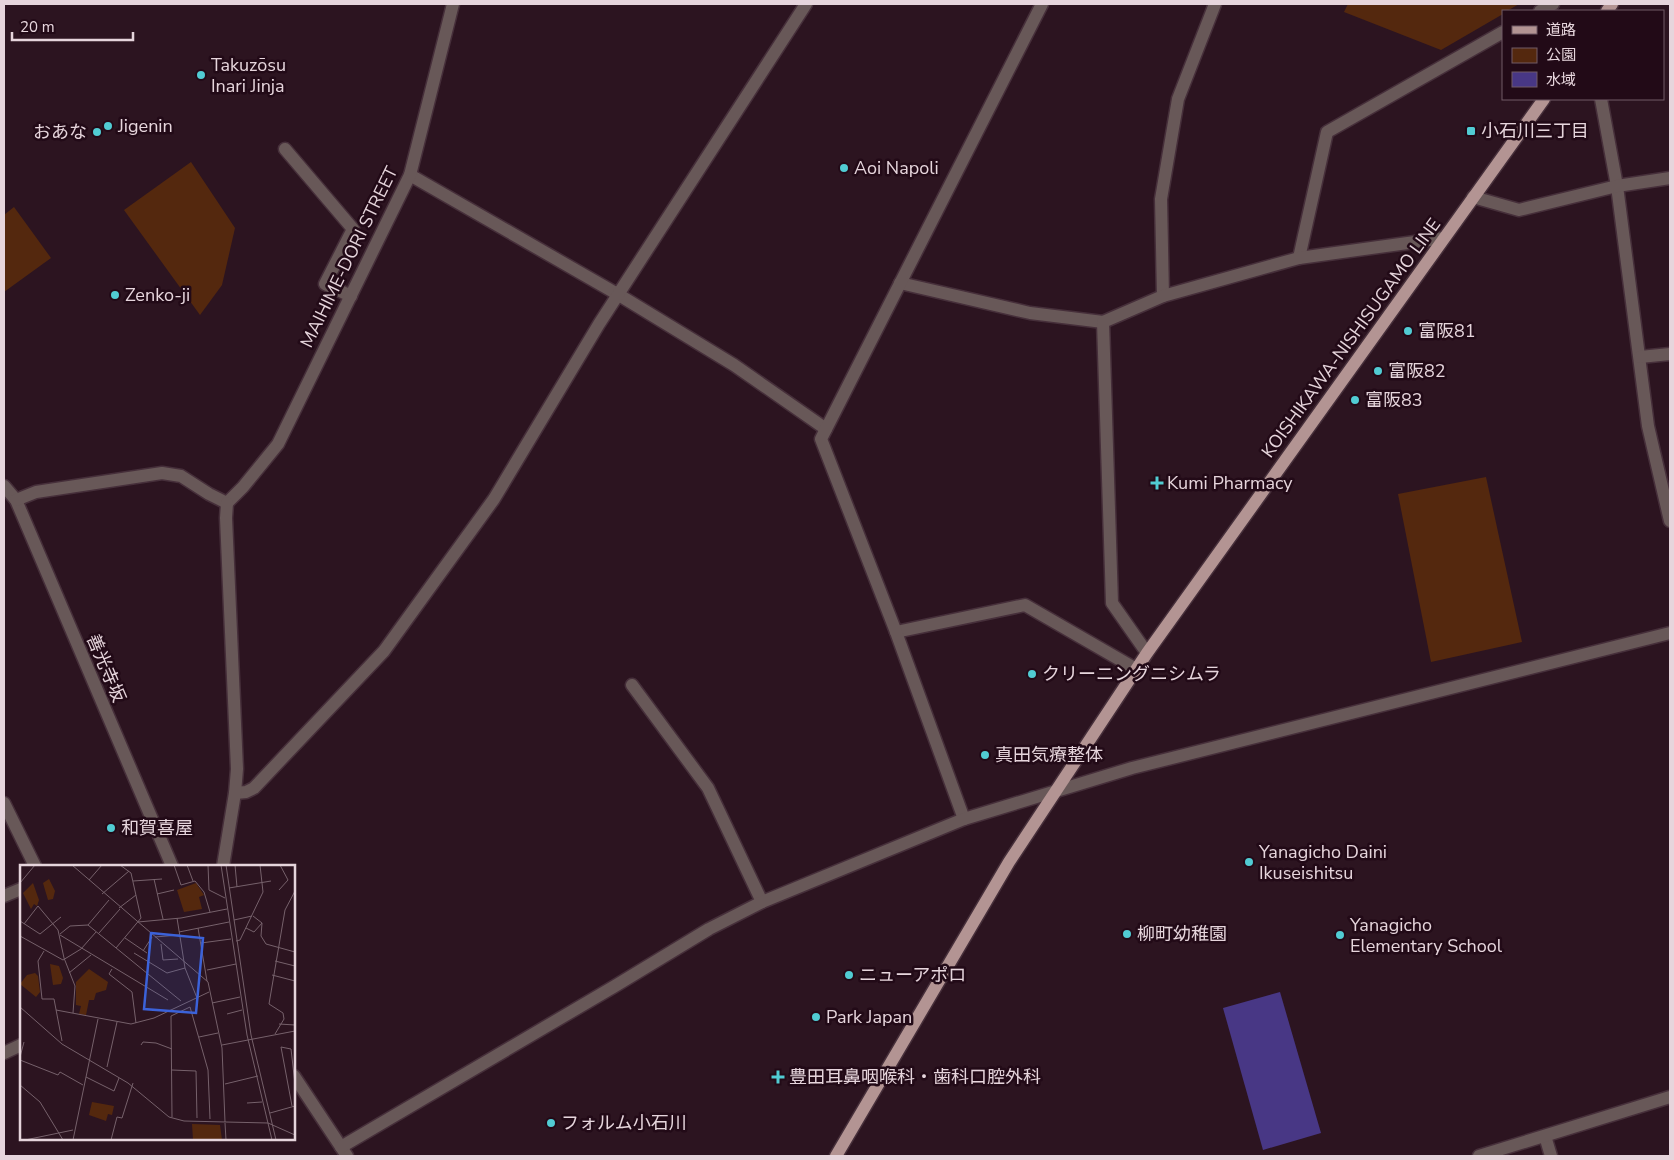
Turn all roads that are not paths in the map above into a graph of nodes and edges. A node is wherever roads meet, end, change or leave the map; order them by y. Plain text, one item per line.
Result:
1 (453, 4) edge
2 (806, 4) edge
3 (1042, 4) edge
4 (1215, 4) edge
5 (1554, 4) edge
6 (1542, 10) edge
7 (1502, 33) edge
8 (1543, 100) edge
9 (1601, 100) edge
10 (285, 149) dead end
11 (410, 175) junction
12 (1670, 178) edge
13 (1617, 186) junction
14 (1473, 197) junction
15 (1444, 238) junction
16 (1299, 258) junction
17 (900, 283) junction
18 (619, 295) junction
19 (350, 296) junction
20 (1163, 296) junction
21 (1103, 322) junction
22 (1670, 354) edge
23 (1640, 357) junction
24 (826, 429) junction
25 (4, 486) edge
26 (16, 500) junction
27 (227, 503) junction
28 (1670, 521) edge
29 (896, 632) junction
30 (1670, 633) edge
31 (1147, 653) junction
32 (1136, 669) junction
33 (632, 686) dead end
34 (1055, 790) junction
35 (235, 793) junction
36 (4, 803) edge
37 (964, 819) junction
38 (35, 865) edge
39 (172, 865) edge
40 (222, 865) edge
41 (20, 888) edge
42 (4, 896) edge
43 (762, 902) junction
44 (20, 1045) edge
45 (4, 1053) edge
46 (295, 1078) edge
47 (1670, 1097) edge
48 (1545, 1136) junction
49 (344, 1151) edge
50 (836, 1156) edge
51 (1479, 1156) edge
52 (1550, 1156) edge

1 - 11 street, MAIHIME-DORI STREET
2 - 18 street
3 - 17 street
4 - 20 street
5 - 6 street
7 - 16 street
8 - 14 main road, KOISHIKAWA-NISHISUGAMO LINE
9 - 13 street
10 - 19 street
11 - 18 street
11 - 19 street, MAIHIME-DORI STREET
12 - 13 street
13 - 14 street
13 - 23 street
14 - 15 main road, KOISHIKAWA-NISHISUGAMO LINE
15 - 16 street
15 - 31 main road, KOISHIKAWA-NISHISUGAMO LINE
16 - 20 street
17 - 21 street
17 - 24 street
18 - 24 street
18 - 35 street
19 - 27 street, MAIHIME-DORI STREET
20 - 21 street
21 - 31 street
22 - 23 street
23 - 28 street
24 - 29 street
25 - 26 street, 善光寺坂
26 - 27 street
26 - 39 street, 善光寺坂
27 - 35 street
29 - 32 street
29 - 37 street
30 - 34 street
31 - 32 main road, KOISHIKAWA-NISHISUGAMO LINE
32 - 34 main road, KOISHIKAWA-NISHISUGAMO LINE
33 - 43 street
34 - 37 street
34 - 50 main road, KOISHIKAWA-NISHISUGAMO LINE
35 - 40 street
36 - 38 street
37 - 43 street
41 - 42 street
43 - 49 street
44 - 45 street
46 - 49 street
47 - 48 street
48 - 51 street
48 - 52 street

